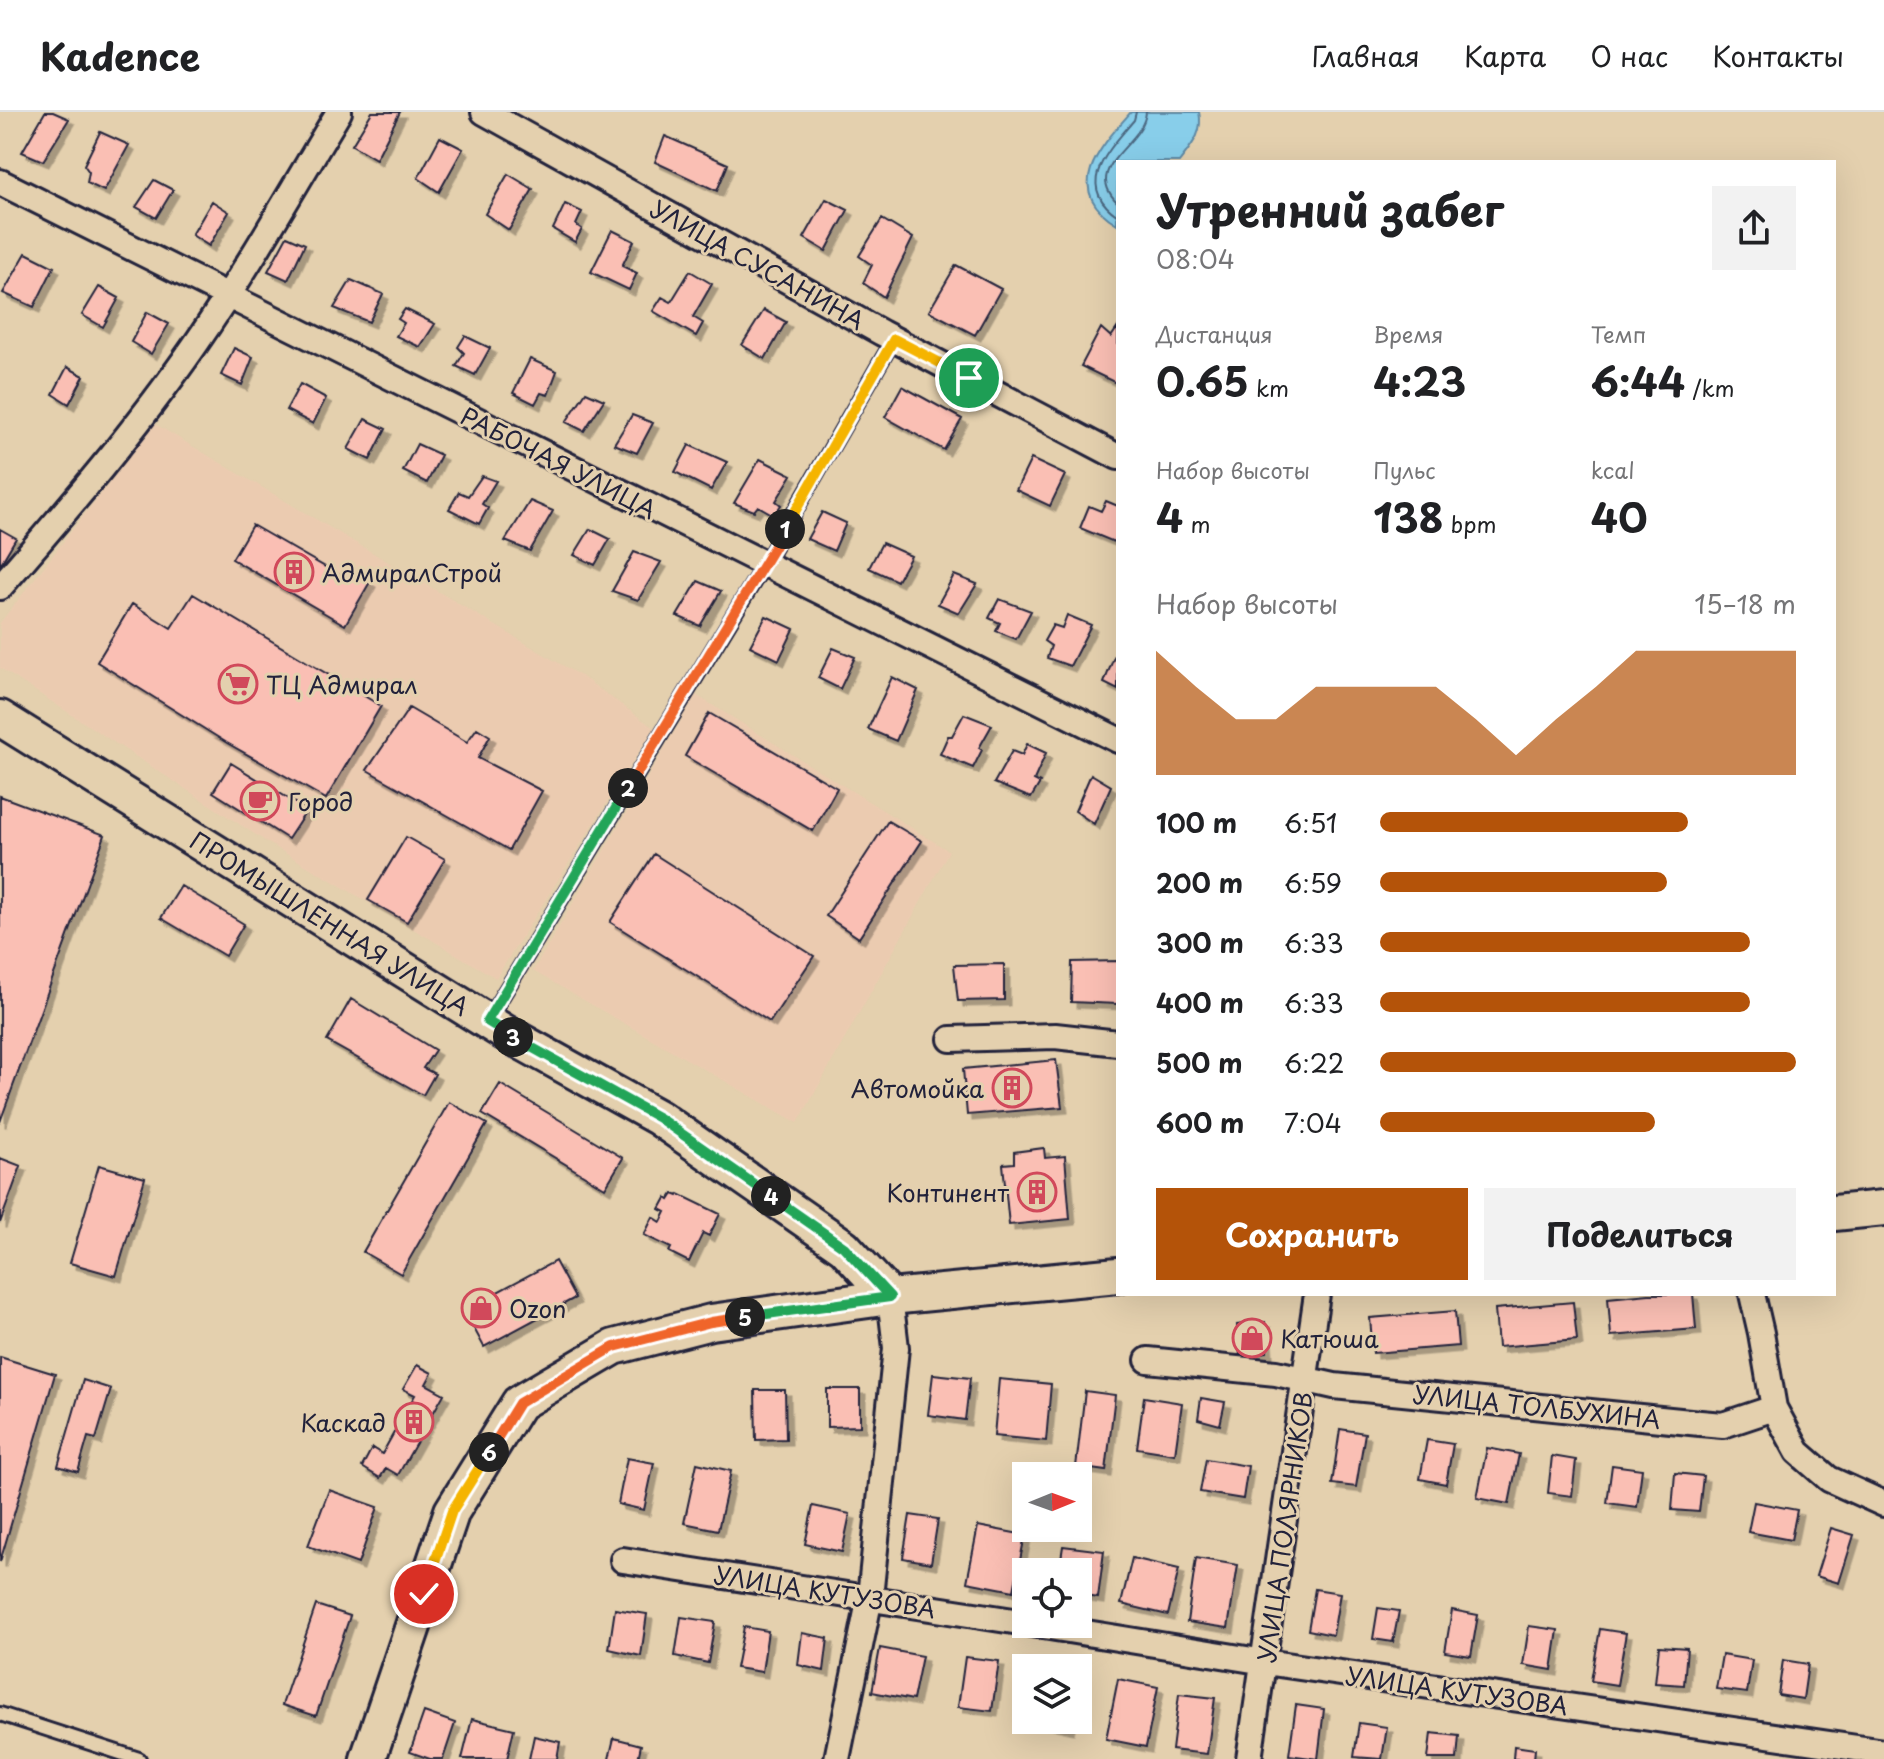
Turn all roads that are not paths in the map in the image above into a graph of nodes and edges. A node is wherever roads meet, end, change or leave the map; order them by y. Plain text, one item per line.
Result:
1 (339, 112) edge
2 (484, 112) edge
3 (0, 182) edge
4 (229, 296) junction
5 (894, 339) junction
6 (1116, 456) edge
7 (764, 565) junction
8 (0, 587) edge
9 (0, 718) edge
10 (1116, 739) edge
11 (487, 1021) junction
12 (951, 1039) dead end
13 (1116, 1043) edge
14 (1884, 1208) edge
15 (1836, 1213) edge
16 (1116, 1275) edge
17 (1317, 1296) edge
18 (1752, 1296) edge
19 (890, 1297) junction
20 (1148, 1360) dead end
21 (1304, 1380) junction
22 (1774, 1408) junction
23 (1884, 1504) edge
24 (623, 1560) dead end
25 (870, 1597) junction
26 (1012, 1621) edge
27 (1092, 1634) edge
28 (1265, 1662) junction
29 (0, 1714) edge
30 (1884, 1752) edge
31 (139, 1759) edge
32 (368, 1759) edge
33 (837, 1759) edge
34 (1249, 1759) edge

1 - 4 street
2 - 5 street, УЛИЦА СУСАНИНА
3 - 4 street, РАБОЧАЯ УЛИЦА
4 - 7 street, РАБОЧАЯ УЛИЦА
4 - 8 street
5 - 6 street, УЛИЦА СУСАНИНА
5 - 7 lane
7 - 10 street, РАБОЧАЯ УЛИЦА
7 - 11 lane
9 - 11 street, ПРОМЫШЛЕННАЯ УЛИЦА
11 - 19 street, ПРОМЫШЛЕННАЯ УЛИЦА
12 - 13 street
14 - 15 street
16 - 19 street
17 - 21 street, УЛИЦА ПОЛЯРНИКОВ
18 - 22 street
19 - 25 street
19 - 32 street
20 - 21 street, УЛИЦА ТОЛБУХИНА
21 - 22 street, УЛИЦА ТОЛБУХИНА
21 - 28 street, УЛИЦА ПОЛЯРНИКОВ
22 - 23 street
24 - 25 street, УЛИЦА КУТУЗОВА
25 - 26 street, УЛИЦА КУТУЗОВА
25 - 33 street
27 - 28 street, УЛИЦА КУТУЗОВА
28 - 30 street, УЛИЦА КУТУЗОВА
28 - 34 street, УЛИЦА ПОЛЯРНИКОВ
29 - 31 lane

